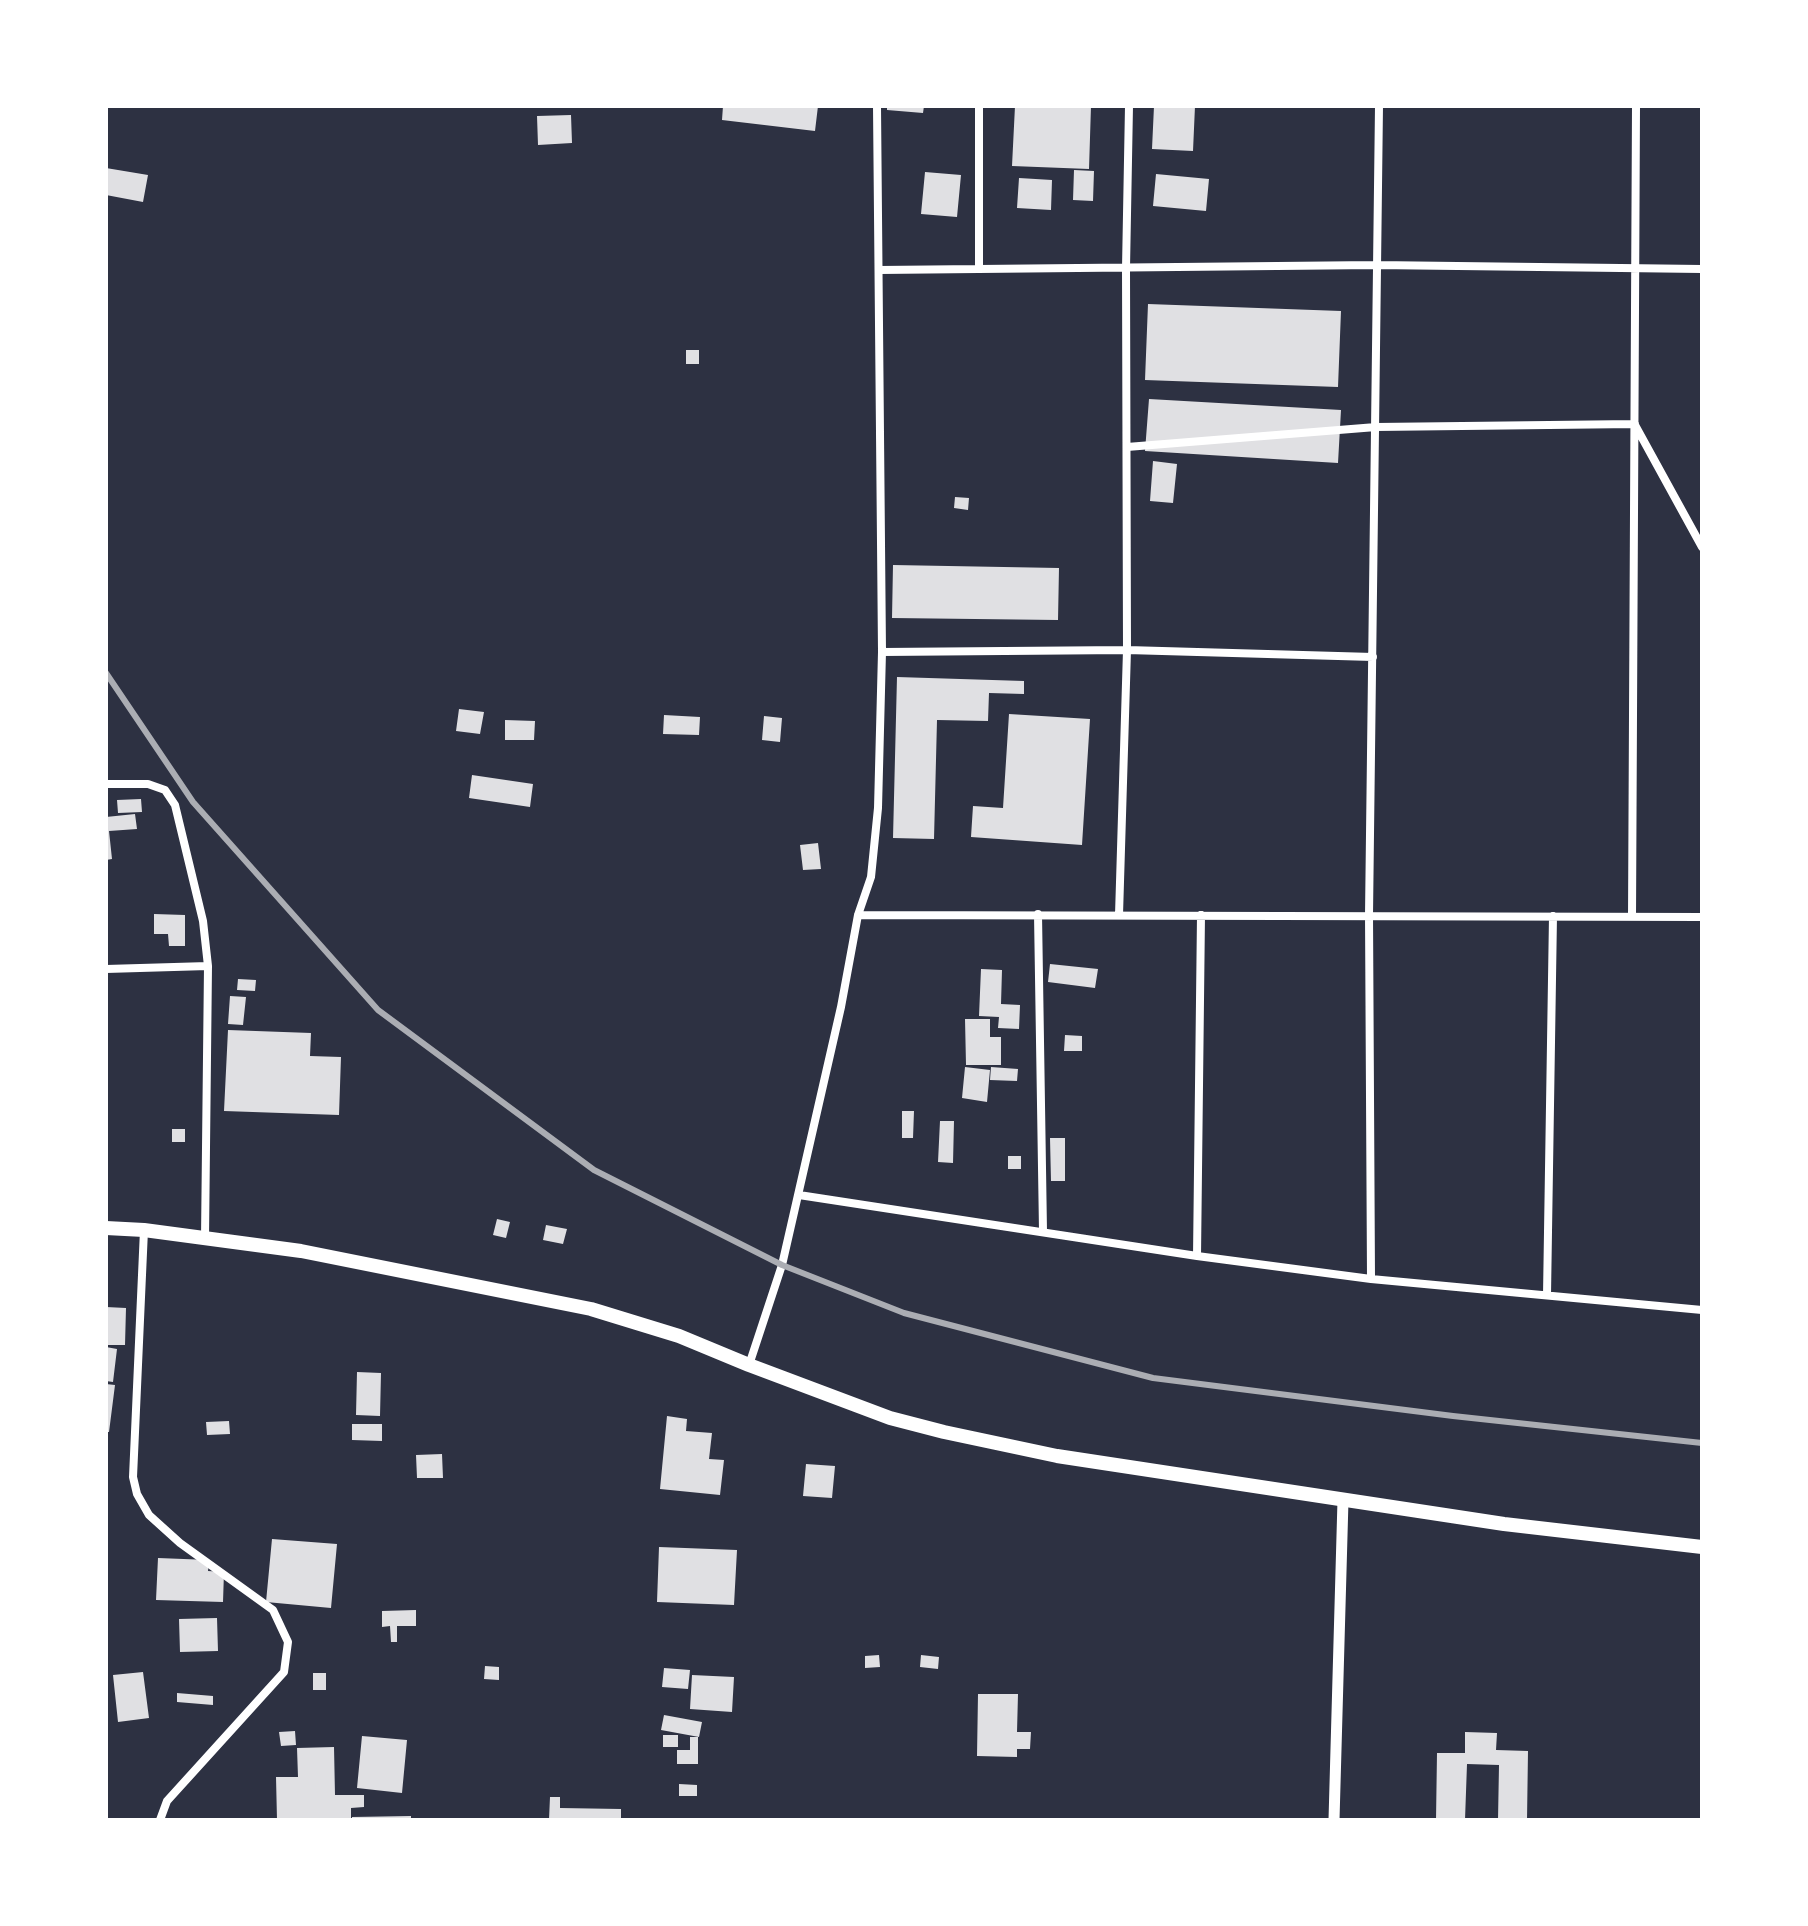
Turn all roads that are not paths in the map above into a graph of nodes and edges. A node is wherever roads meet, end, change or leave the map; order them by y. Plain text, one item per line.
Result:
1 (877, 106) edge
2 (979, 106) edge
3 (1129, 106) edge
4 (1379, 106) edge
5 (1636, 106) edge
6 (1376, 265) junction
7 (979, 268) junction
8 (1126, 268) junction
9 (1635, 268) junction
10 (1702, 269) edge
11 (879, 270) junction
12 (1635, 424) junction
13 (1376, 427) junction
14 (1127, 447) junction
15 (1702, 547) edge
16 (1127, 650) junction
17 (882, 652) junction
18 (1373, 657) junction
19 (106, 784) edge
20 (1038, 914) junction
21 (858, 915) junction
22 (1119, 915) junction
23 (1201, 915) junction
24 (1369, 915) junction
25 (1553, 916) junction
26 (1632, 916) junction
27 (1702, 917) edge
28 (208, 966) junction
29 (106, 969) edge
30 (799, 1195) junction
31 (106, 1228) edge
32 (144, 1230) junction
33 (1043, 1231) junction
34 (205, 1238) junction
35 (1197, 1256) junction
36 (1371, 1279) junction
37 (1547, 1295) junction
38 (1702, 1310) edge
39 (749, 1365) junction
40 (1343, 1500) junction
41 (1702, 1547) edge
42 (160, 1820) edge
43 (1334, 1820) edge

1 - 11 street
2 - 7 street
3 - 8 street
4 - 6 street
5 - 9 street
6 - 8 street
6 - 9 street
6 - 13 street
7 - 8 street
7 - 11 street
8 - 14 street
9 - 10 street
9 - 12 street
11 - 17 street
12 - 13 street
12 - 15 street
12 - 26 street
13 - 14 street
13 - 18 street
14 - 16 street
16 - 17 street
16 - 18 street
16 - 22 street
17 - 21 street
18 - 24 street
19 - 28 street
20 - 21 street
20 - 22 street
20 - 33 street
21 - 30 street
22 - 23 street
23 - 24 street
23 - 35 street
24 - 25 street
24 - 36 street
25 - 26 street
25 - 37 street
26 - 27 street
28 - 29 street
28 - 34 street
30 - 33 street
30 - 39 street
31 - 32 main road
32 - 34 main road
32 - 42 street
33 - 35 street
34 - 39 main road
35 - 36 street
36 - 37 street
37 - 38 street
39 - 40 main road
40 - 41 main road
40 - 43 street

